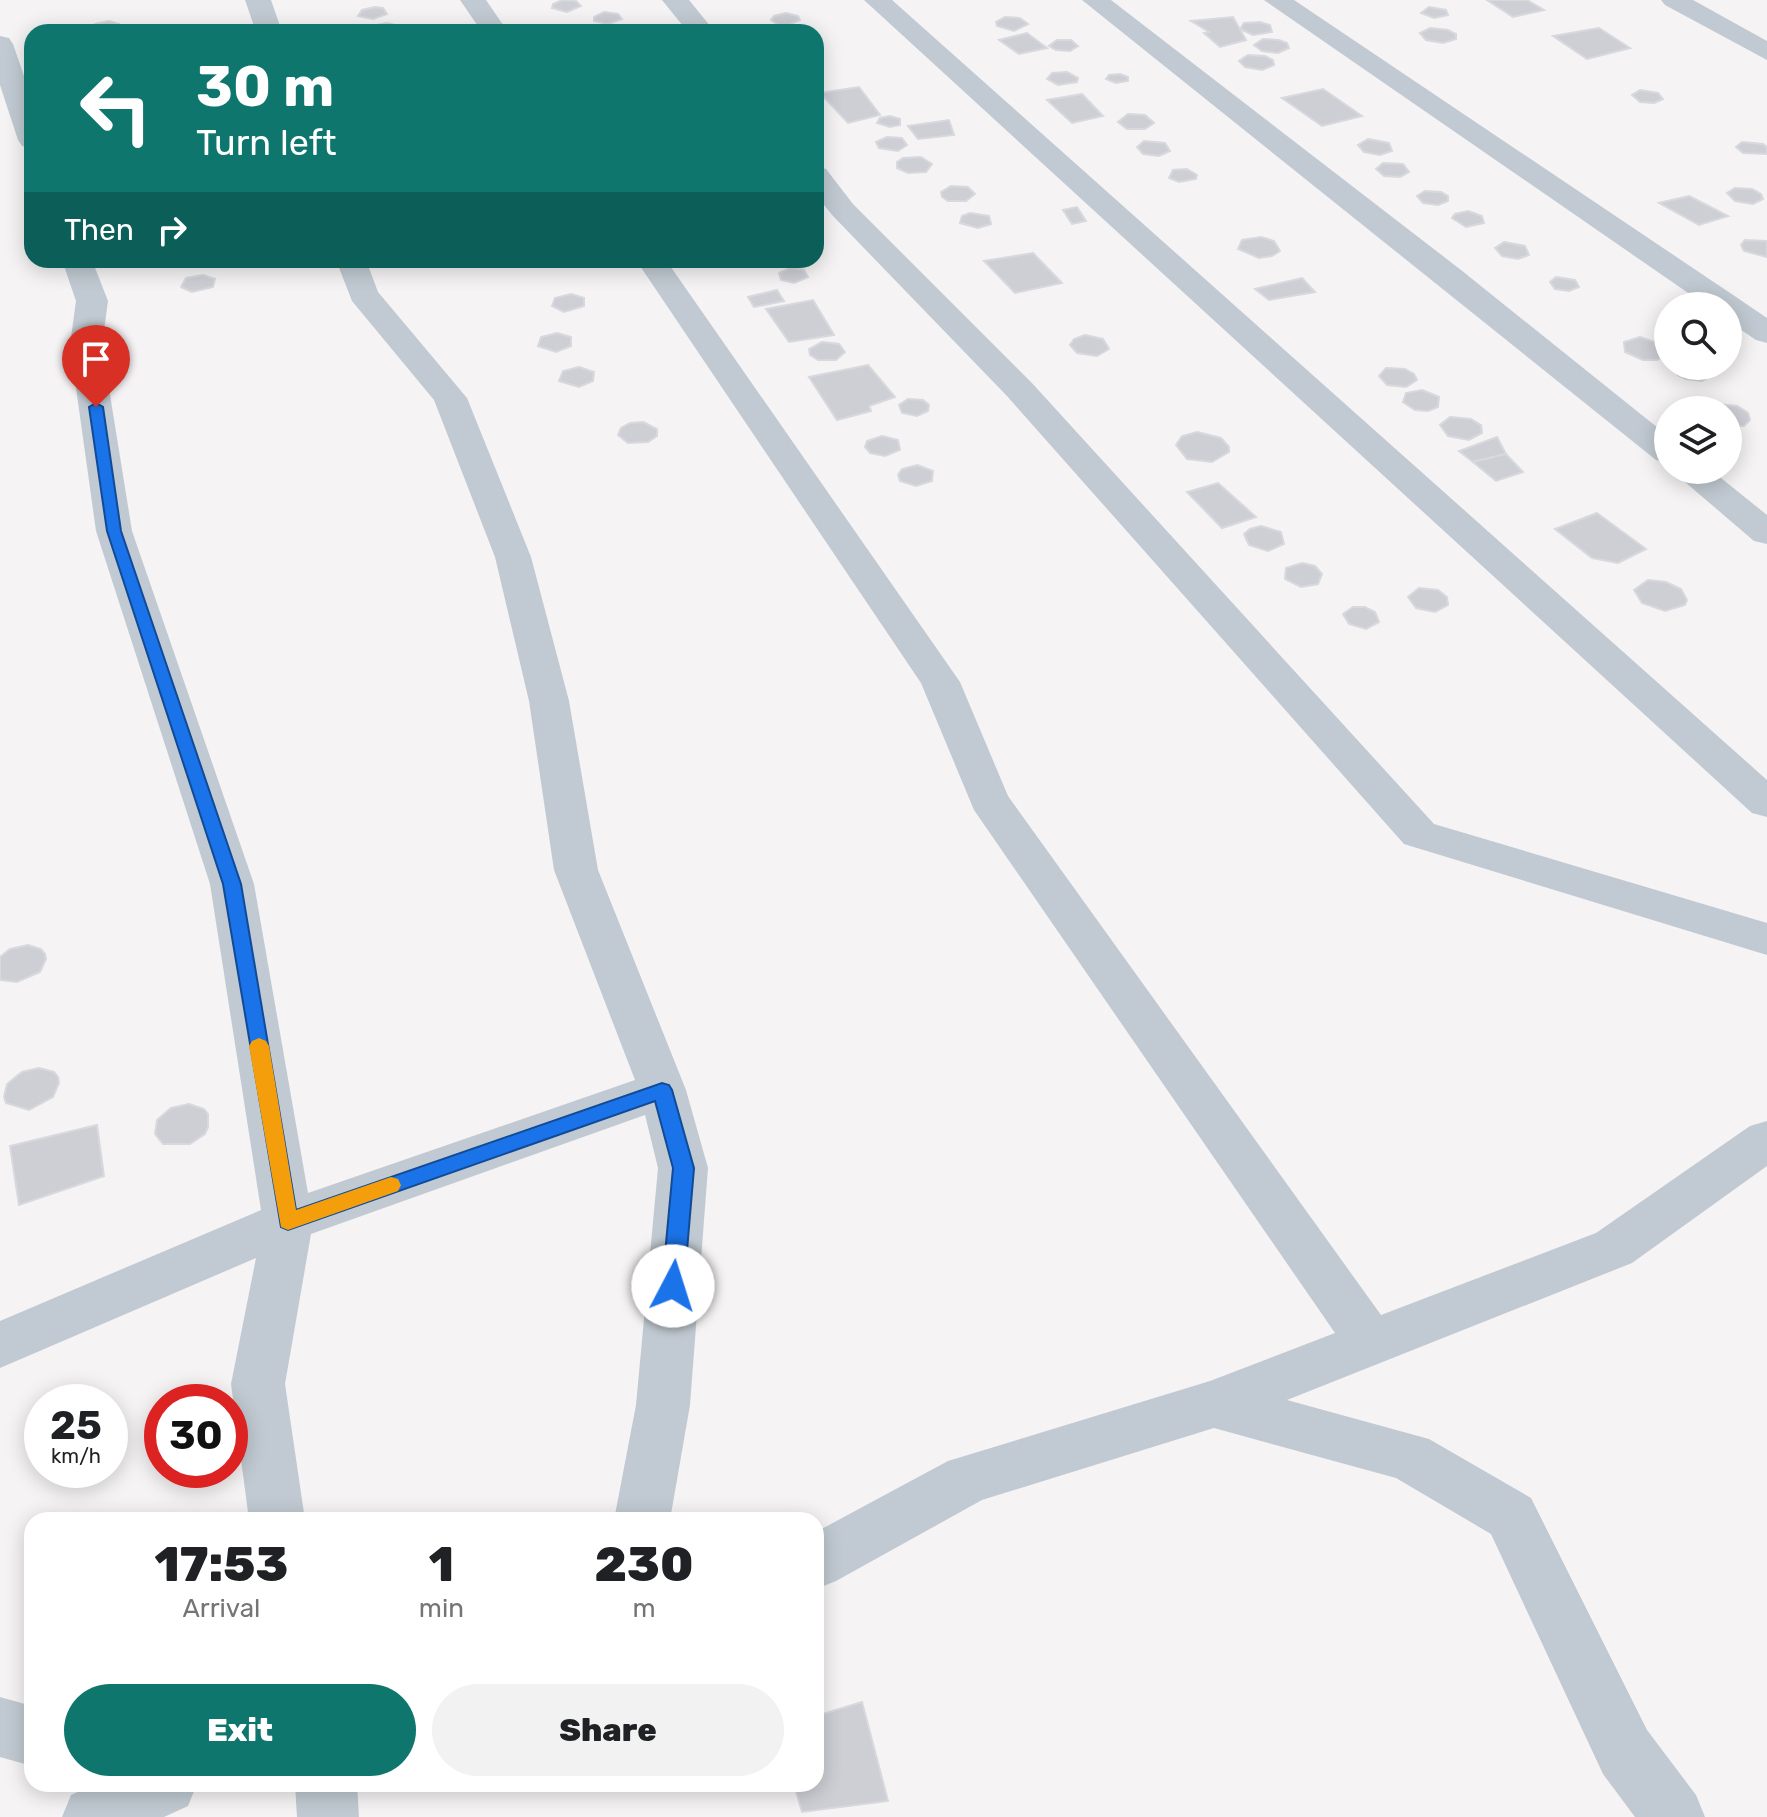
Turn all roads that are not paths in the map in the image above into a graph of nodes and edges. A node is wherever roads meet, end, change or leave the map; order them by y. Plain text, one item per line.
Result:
1 (258, 0) edge
2 (473, 0) edge
3 (675, 0) edge
4 (877, 0) edge
5 (1095, 0) edge
6 (1277, 0) edge
7 (1674, 0) edge
8 (266, 24) edge
9 (490, 24) edge
10 (695, 24) edge
11 (0, 44) edge
12 (1767, 52) edge
13 (24, 116) edge
14 (824, 185) edge
15 (80, 268) edge
16 (354, 268) edge
17 (656, 268) edge
18 (1707, 292) edge
19 (1742, 316) edge
20 (1767, 333) edge
21 (1654, 442) edge
22 (1706, 484) edge
23 (1767, 533) edge
24 (1767, 803) edge
25 (1767, 939) edge
26 (662, 1090) junction
27 (1767, 1140) edge
28 (288, 1221) junction
29 (1371, 1343) junction
30 (0, 1345) edge
31 (1214, 1404) junction
32 (276, 1512) edge
33 (643, 1512) edge
34 (824, 1558) edge
35 (0, 1727) edge
36 (24, 1734) edge
37 (148, 1792) edge
38 (326, 1792) edge
39 (93, 1817) edge
40 (328, 1817) edge
41 (1674, 1817) edge

1 - 8 street
2 - 9 street
3 - 10 street
4 - 24 street
5 - 21 street
6 - 18 street
7 - 12 street
11 - 13 street
14 - 25 street
15 - 28 street
16 - 26 street
17 - 29 street
19 - 20 street
22 - 23 street
26 - 28 street
26 - 33 street
27 - 29 street
28 - 30 street
28 - 32 street
29 - 31 street
31 - 34 street
31 - 41 street
35 - 36 street
37 - 39 street
38 - 40 street

